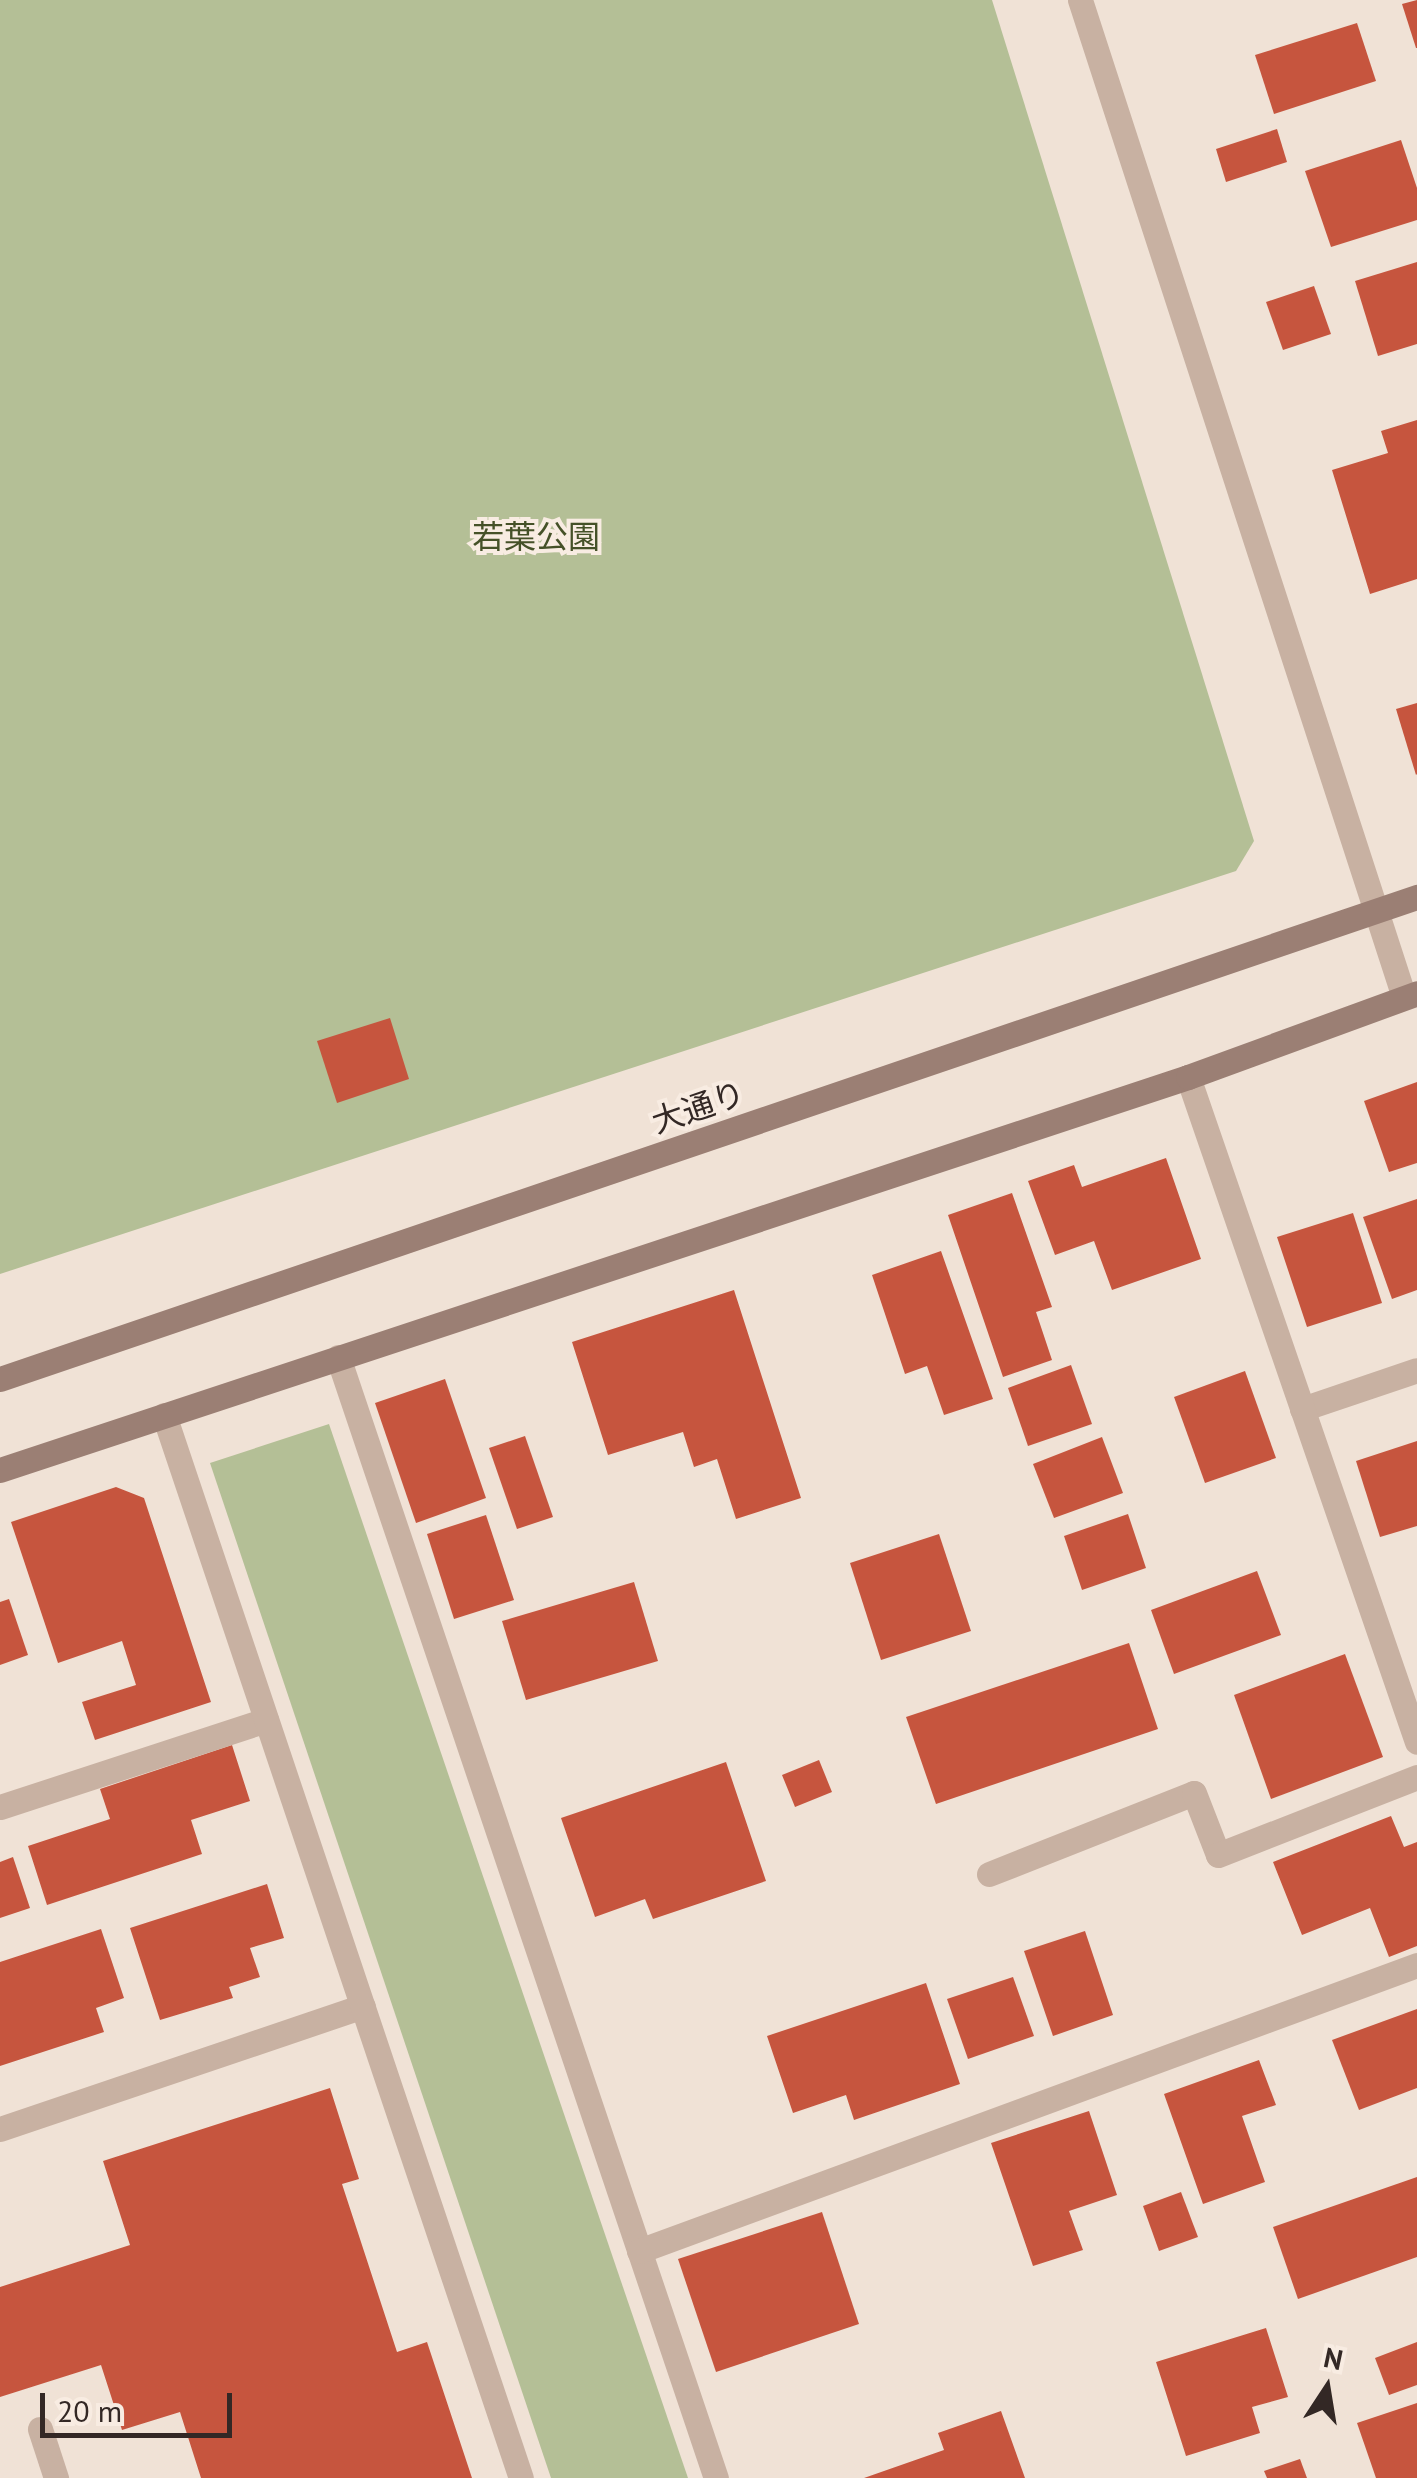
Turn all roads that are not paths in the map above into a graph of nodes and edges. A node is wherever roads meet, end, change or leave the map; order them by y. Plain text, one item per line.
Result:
1 (1080, 0) edge
2 (1417, 897) edge
3 (1375, 911) junction
4 (1410, 995) edge
5 (1188, 1077) junction
6 (338, 1357) junction
7 (1417, 1370) edge
8 (0, 1379) edge
9 (1302, 1409) junction
10 (164, 1415) junction
11 (0, 1470) edge
12 (266, 1720) junction
13 (1417, 1742) edge
14 (1417, 1776) edge
15 (0, 1807) edge
16 (989, 1874) dead end
17 (1417, 1965) edge
18 (363, 2006) junction
19 (0, 2129) edge
20 (640, 2251) junction
21 (40, 2429) dead end
22 (56, 2478) edge
23 (521, 2478) edge
24 (716, 2478) edge

1 - 3 street
2 - 3 street, 大通り
3 - 4 street
3 - 8 street, 大通り
4 - 5 street
5 - 6 street
5 - 9 street
6 - 10 street
6 - 20 street
7 - 9 street
9 - 13 street
10 - 11 street
10 - 12 street
12 - 15 street
12 - 18 street
14 - 16 street
17 - 20 street
18 - 19 street
18 - 23 street
20 - 24 street
21 - 22 street

